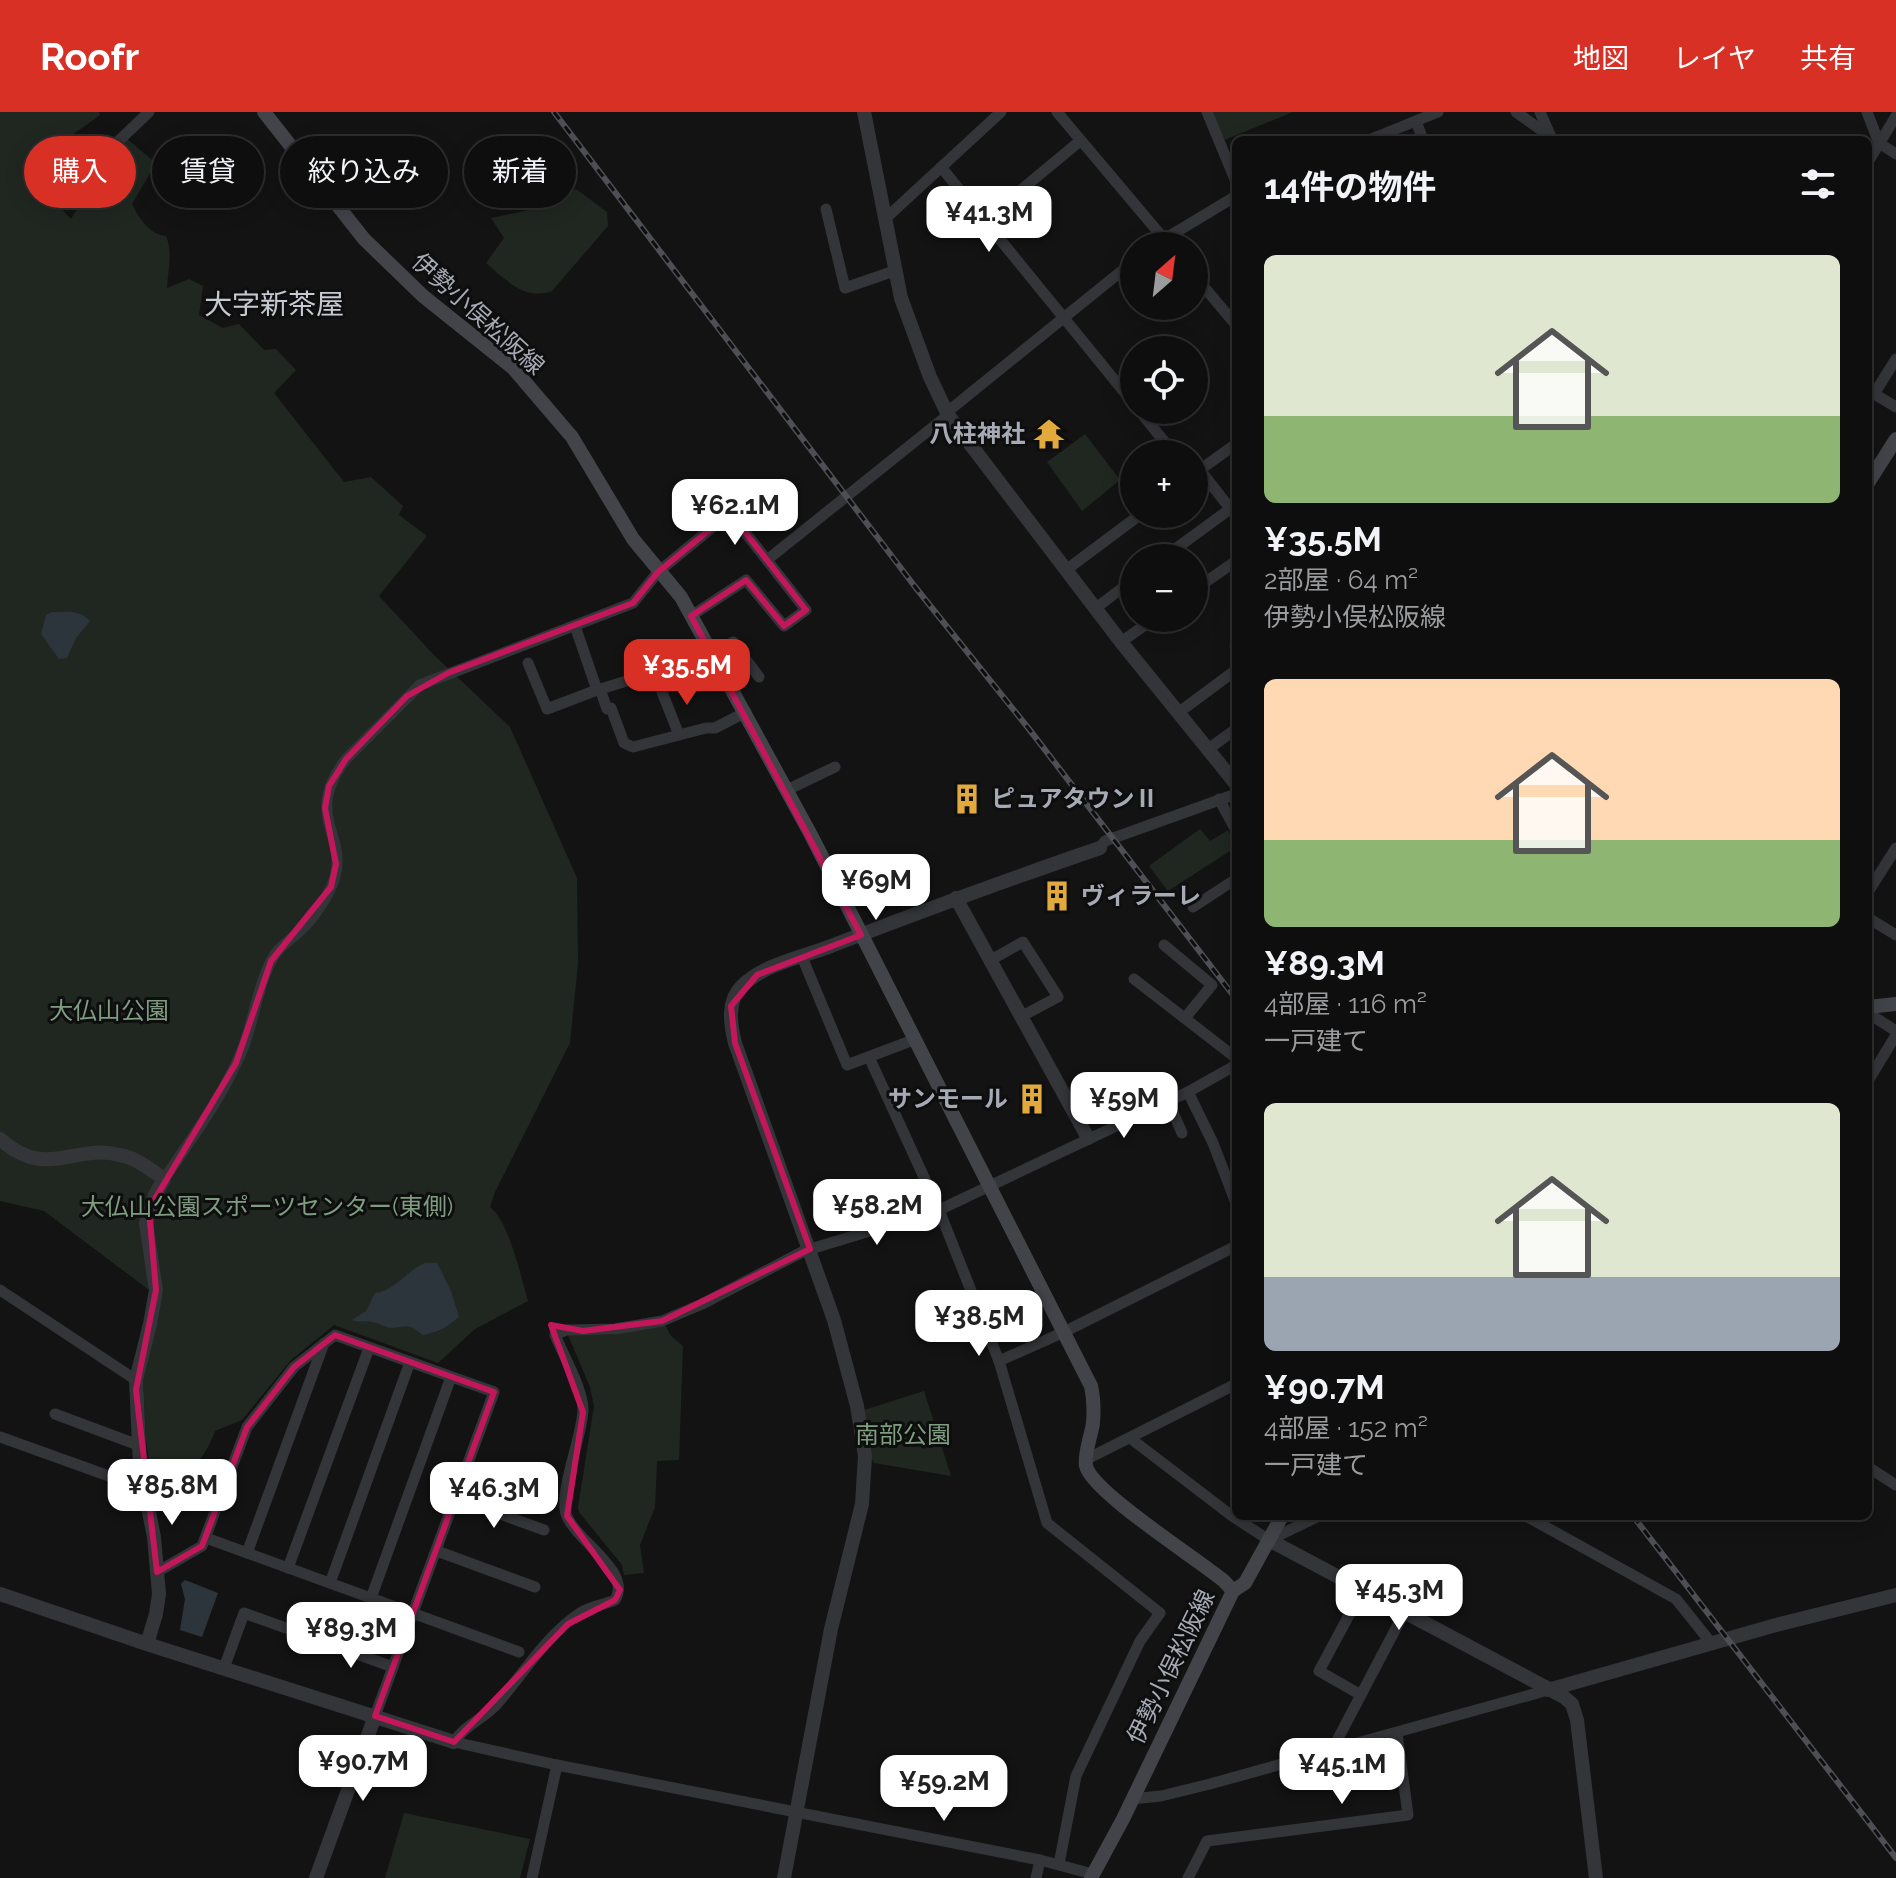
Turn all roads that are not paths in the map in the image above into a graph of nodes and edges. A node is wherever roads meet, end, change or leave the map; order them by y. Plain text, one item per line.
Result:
1 (149, 112) edge
2 (264, 112) edge
3 (864, 112) edge
4 (1001, 112) edge
5 (1057, 112) edge
6 (1207, 112) edge
7 (1438, 112) edge
8 (1516, 112) edge
9 (1867, 112) edge
10 (1544, 113) edge
11 (1896, 116) edge
12 (1416, 121) junction
13 (124, 136) edge
14 (1379, 136) edge
15 (1422, 136) edge
16 (1550, 136) edge
17 (1552, 136) edge
18 (1872, 136) edge
19 (1080, 141) junction
20 (1874, 146) edge
21 (1896, 154) edge
22 (941, 167) junction
23 (1232, 172) edge
24 (1232, 199) edge
25 (826, 209) dead end
26 (885, 219) junction
27 (985, 220) junction
28 (1157, 232) edge
29 (1181, 232) edge
30 (894, 271) junction
31 (1120, 273) edge
32 (1208, 292) edge
33 (1064, 319) junction
34 (1232, 320) edge
35 (1896, 359) edge
36 (1120, 387) edge
37 (1872, 391) edge
38 (1872, 393) edge
39 (1896, 407) edge
40 (947, 414) junction
41 (1150, 424) edge
42 (1896, 439) edge
43 (1163, 440) edge
44 (1232, 447) edge
45 (1208, 464) edge
46 (1872, 477) edge
47 (1208, 485) edge
48 (1232, 512) edge
49 (1232, 514) edge
50 (1122, 528) edge
51 (1185, 544) edge
52 (767, 560) junction
53 (1232, 564) edge
54 (1066, 570) junction
55 (658, 572) junction
56 (1208, 580) edge
57 (1120, 590) edge
58 (1096, 608) junction
59 (691, 616) junction
60 (575, 626) junction
61 (1135, 632) edge
62 (1121, 642) junction
63 (709, 651) junction
64 (528, 663) dead end
65 (1232, 673) edge
66 (759, 677) dead end
67 (598, 689) junction
68 (662, 692) dead end
69 (746, 712) junction
70 (1178, 713) junction
71 (1232, 732) edge
72 (679, 735) junction
73 (1207, 750) junction
74 (835, 767) dead end
75 (1232, 779) edge
76 (787, 790) junction
77 (1232, 795) edge
78 (1219, 799) junction
79 (1232, 823) edge
80 (1100, 848) joint
81 (1896, 848) edge
82 (905, 877) dead end
83 (1232, 882) edge
84 (1872, 886) edge
85 (956, 898) junction
86 (842, 900) junction
87 (1193, 907) dead end
88 (1872, 920) edge
89 (861, 935) junction
90 (1896, 935) edge
91 (1164, 945) dead end
92 (802, 957) junction
93 (989, 961) junction
94 (1134, 979) dead end
95 (1896, 1004) edge
96 (1872, 1007) edge
97 (1022, 1016) junction
98 (1872, 1016) edge
99 (1185, 1018) junction
100 (1896, 1033) edge
101 (916, 1039) junction
102 (1232, 1055) edge
103 (869, 1057) junction
104 (1873, 1062) edge
105 (1232, 1067) edge
106 (1188, 1092) junction
107 (1168, 1101) junction
108 (1182, 1133) dead end
109 (1088, 1138) junction
110 (0, 1139) edge
111 (164, 1179) junction
112 (990, 1185) junction
113 (1232, 1193) edge
114 (939, 1210) junction
115 (1232, 1248) edge
116 (810, 1249) junction
117 (0, 1290) edge
118 (1064, 1332) junction
119 (324, 1342) junction
120 (369, 1348) junction
121 (999, 1361) junction
122 (410, 1362) junction
123 (451, 1377) junction
124 (136, 1380) junction
125 (1232, 1386) edge
126 (55, 1414) dead end
127 (0, 1437) edge
128 (1130, 1438) junction
129 (138, 1445) junction
130 (1085, 1460) junction
131 (1872, 1470) edge
132 (1896, 1485) edge
133 (145, 1489) junction
134 (456, 1498) junction
135 (1232, 1516) edge
136 (1238, 1520) edge
137 (1280, 1520) edge
138 (1311, 1520) edge
139 (1533, 1520) edge
140 (544, 1530) dead end
141 (206, 1538) junction
142 (1269, 1540) junction
143 (437, 1551) junction
144 (247, 1553) junction
145 (288, 1568) junction
146 (157, 1572) junction
147 (330, 1583) junction
148 (535, 1587) dead end
149 (1233, 1591) junction
150 (1362, 1591) junction
151 (0, 1594) edge
152 (1896, 1595) edge
153 (371, 1598) junction
154 (413, 1613) junction
155 (1404, 1613) junction
156 (147, 1644) junction
157 (1712, 1644) junction
158 (519, 1652) dead end
159 (393, 1667) junction
160 (224, 1668) junction
161 (1548, 1690) junction
162 (1361, 1695) junction
163 (375, 1716) junction
164 (1397, 1733) junction
165 (454, 1742) junction
166 (1332, 1750) junction
167 (557, 1765) junction
168 (1132, 1799) junction
169 (795, 1812) junction
170 (1040, 1860) junction
171 (1059, 1864) junction
172 (1092, 1876) edge
173 (316, 1878) edge
174 (532, 1878) edge
175 (784, 1878) edge
176 (1036, 1878) edge
177 (1188, 1878) edge
178 (1596, 1878) edge

1 - 13 street
2 - 55 main road, 伊勢小俣松阪線
3 - 26 street
4 - 22 street
5 - 19 street
6 - 23 street
7 - 12 street
8 - 16 street
9 - 18 street
10 - 17 street
11 - 20 street
12 - 14 street
12 - 15 street
19 - 27 street
19 - 28 street
20 - 21 street
22 - 26 street
22 - 27 street
24 - 29 street
25 - 30 street
26 - 30 street
27 - 33 street
30 - 40 street
31 - 33 street
32 - 34 street
33 - 36 street
33 - 40 street
35 - 37 street
38 - 39 street
40 - 52 street
40 - 54 street
41 - 43 street
42 - 46 main road
44 - 45 street
47 - 48 street
49 - 51 street
50 - 54 street
52 - 55 street
52 - 59 street
53 - 56 street
54 - 58 street
55 - 59 main road, 伊勢小俣松阪線
55 - 60 street
57 - 58 street
58 - 62 street
59 - 63 main road, 伊勢小俣松阪線
60 - 67 street
60 - 111 street
61 - 62 street
62 - 70 street
63 - 66 street
63 - 67 street
63 - 69 main road, 伊勢小俣松阪線
64 - 67 street
65 - 70 street
67 - 72 street
68 - 72 street
69 - 72 street
69 - 76 main road, 伊勢小俣松阪線
70 - 73 street
71 - 73 street
73 - 75 street
74 - 76 street
76 - 86 main road, 伊勢小俣松阪線
77 - 78 street
78 - 79 street
78 - 80 street
80 - 85 street
81 - 84 street
82 - 86 street
83 - 87 street
85 - 89 street
85 - 93 street
86 - 89 main road, 伊勢小俣松阪線
88 - 90 street
89 - 92 street
89 - 101 main road, 伊勢小俣松阪線
91 - 99 street
92 - 103 street
92 - 116 street
93 - 97 street
93 - 97 street
94 - 99 street
95 - 96 main road
97 - 109 street
98 - 100 street
99 - 102 street
100 - 104 street
101 - 103 street
101 - 112 main road, 伊勢小俣松阪線
103 - 114 street
105 - 106 street
106 - 107 street
106 - 113 street
107 - 108 street
107 - 109 street
109 - 112 street
110 - 111 street
111 - 124 street
112 - 114 street
112 - 118 main road, 伊勢小俣松阪線
114 - 116 street
114 - 121 street
115 - 118 street
116 - 165 street
116 - 169 street
117 - 124 street
118 - 121 street
118 - 130 main road, 伊勢小俣松阪線
119 - 120 street
119 - 141 street
119 - 144 street
120 - 122 street
120 - 145 street
121 - 171 street
122 - 123 street
122 - 147 street
123 - 134 street
123 - 153 street
124 - 129 street
125 - 128 street
126 - 129 street
127 - 133 street
128 - 130 street
128 - 135 street
129 - 133 street
130 - 149 main road, 伊勢小俣松阪線
131 - 132 street
133 - 146 street
134 - 140 street
134 - 143 street
136 - 142 street
137 - 142 main road
138 - 142 street
139 - 157 street
141 - 144 street
141 - 146 street
142 - 149 main road
142 - 150 street
143 - 148 street
143 - 154 street
144 - 145 street
145 - 147 street
146 - 156 street
147 - 153 street
149 - 168 main road, 伊勢小俣松阪線
150 - 155 street
150 - 162 street
151 - 156 street
152 - 157 street
153 - 154 street
154 - 158 street
154 - 159 street
155 - 161 street
155 - 162 street
156 - 160 street
157 - 161 street
159 - 160 street
159 - 163 street
160 - 163 street
161 - 164 street
161 - 178 street
162 - 166 street
163 - 165 street
163 - 173 street
164 - 166 street
164 - 177 street
165 - 167 street
166 - 168 street
167 - 169 street
167 - 174 street
168 - 172 main road, 伊勢小俣松阪線
169 - 170 street
169 - 175 street
170 - 171 street
170 - 176 street
171 - 172 street

